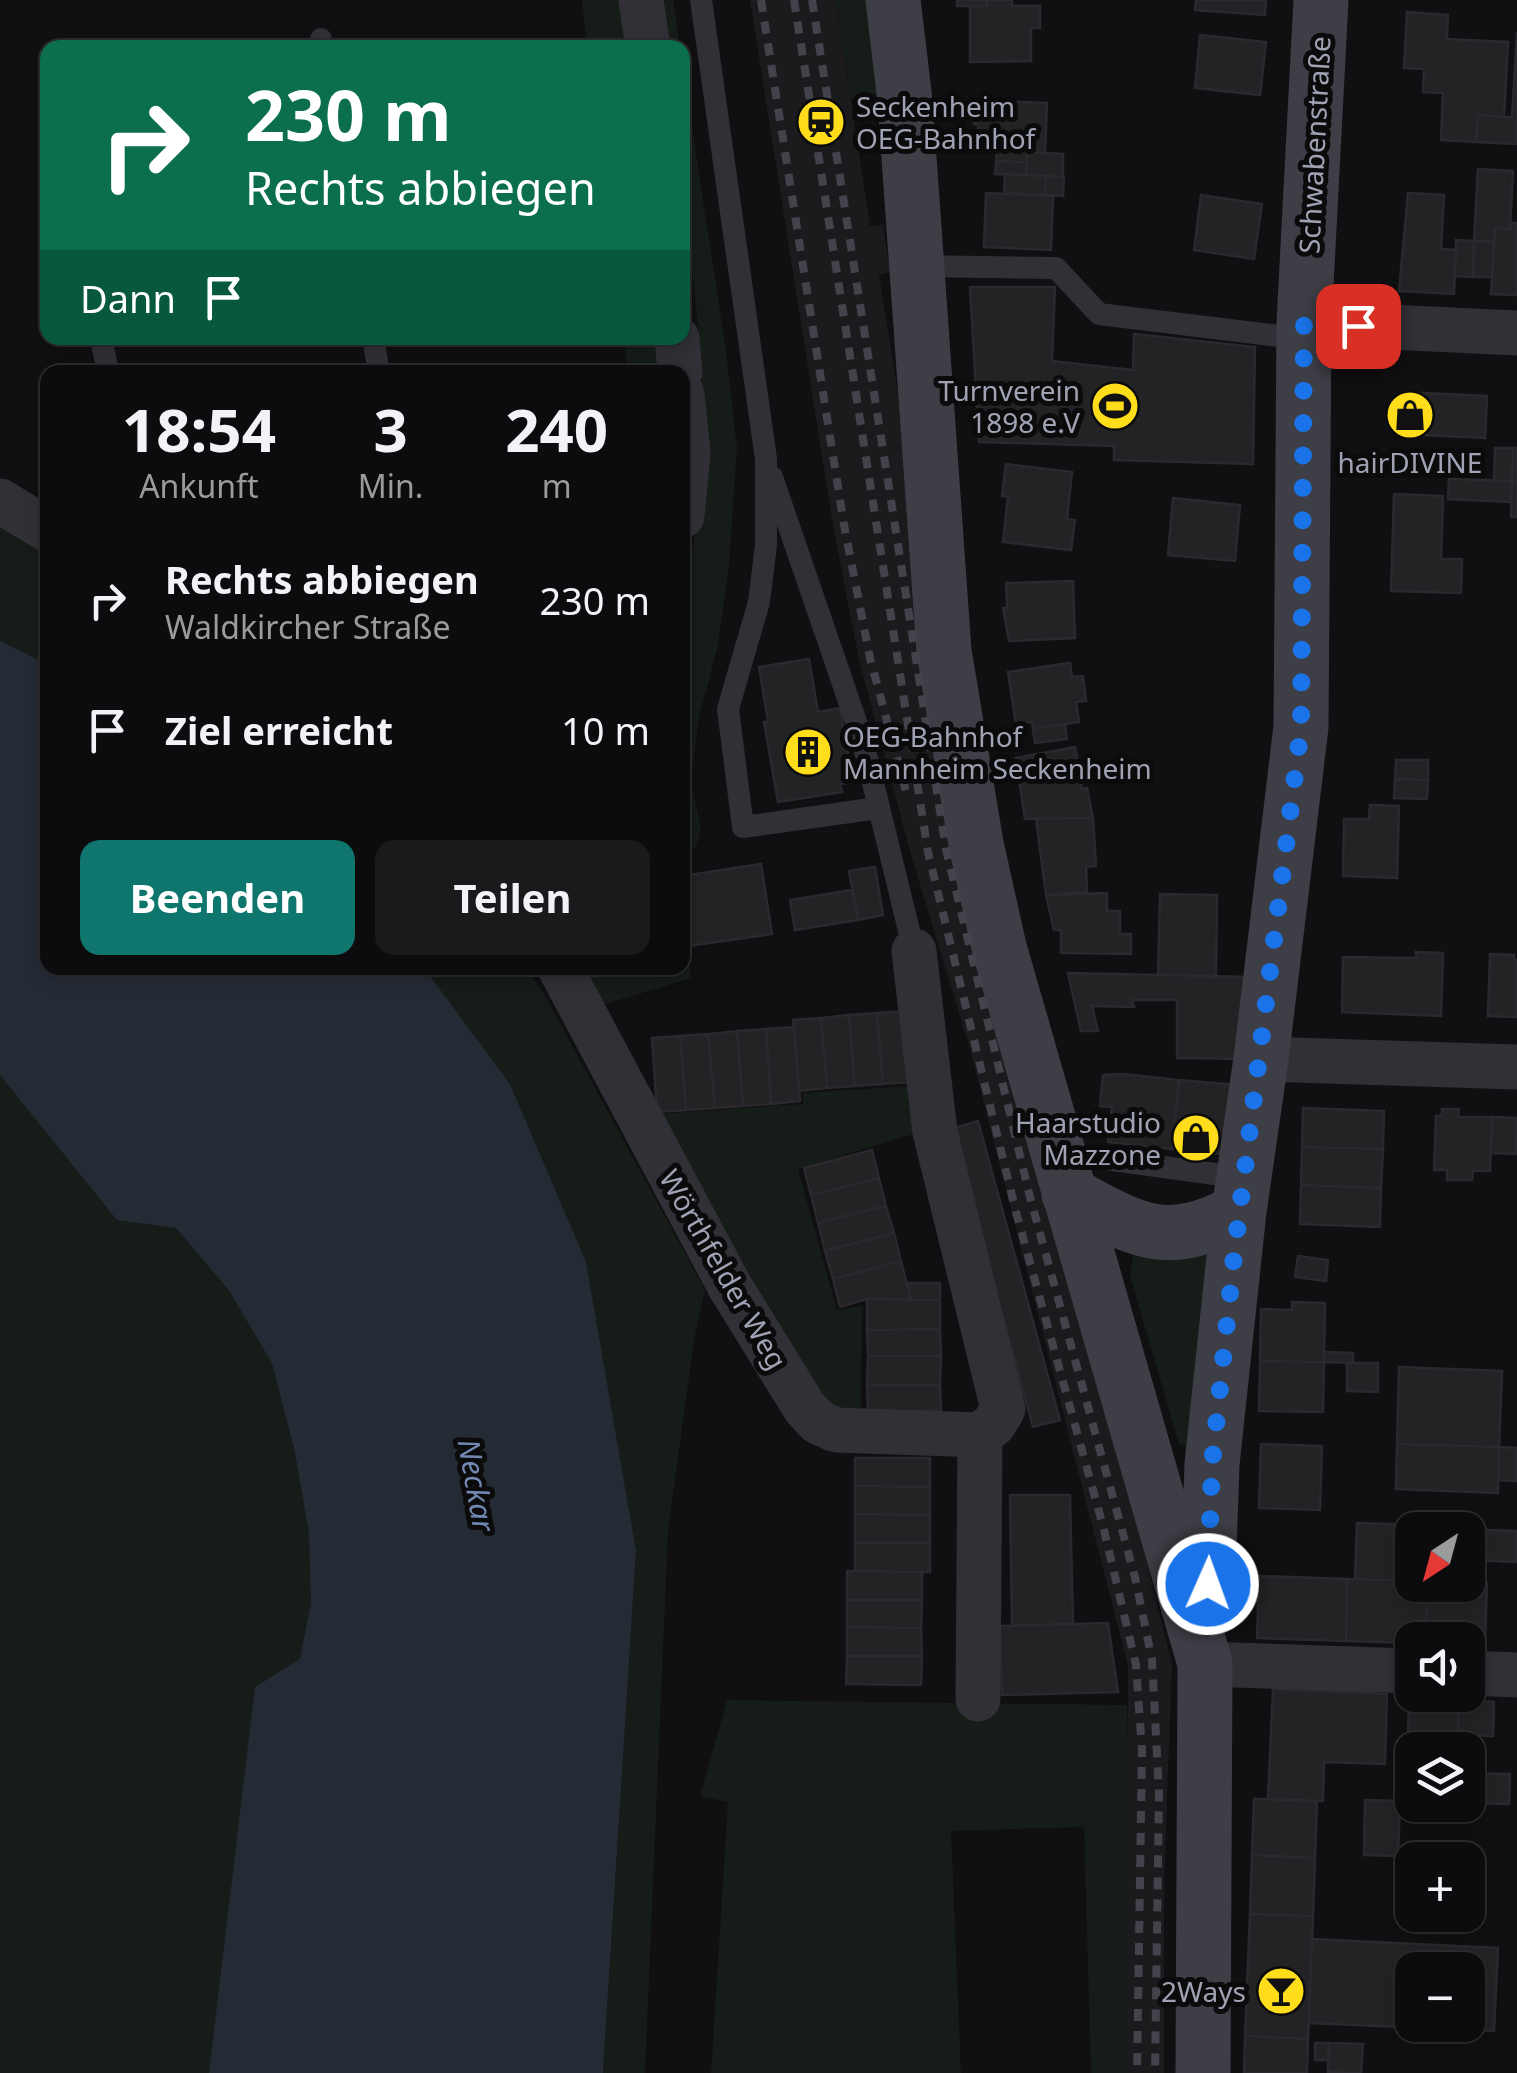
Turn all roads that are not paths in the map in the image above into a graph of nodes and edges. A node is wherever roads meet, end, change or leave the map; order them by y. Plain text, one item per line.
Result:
1 (641, 0) edge
2 (701, 0) edge
3 (893, 0) edge
4 (1321, 0) edge
5 (647, 40) edge
6 (916, 266) junction
7 (1304, 331) junction
8 (1517, 333) edge
9 (766, 459) junction
10 (0, 501) edge
11 (40, 525) edge
12 (878, 808) junction
13 (914, 951) joint
14 (564, 975) edge
15 (1261, 1059) junction
16 (1517, 1066) edge
17 (1064, 1173) junction
18 (1242, 1194) junction
19 (980, 1436) junction
20 (1205, 1664) junction
21 (1395, 1670) edge
22 (1485, 1673) edge
23 (1517, 1674) edge
24 (978, 1699) dead end
25 (1203, 2073) edge

1 - 5 street
2 - 9 lane
3 - 6 main road
4 - 7 main road, Schwabenstraße
6 - 7 lane
6 - 17 main road
7 - 8 street
7 - 15 main road, Schwabenstraße
9 - 12 lane
9 - 12 lane
10 - 11 street
12 - 13 lane
13 - 19 street
14 - 19 street, Wörthfelder Weg
15 - 16 street
15 - 18 main road, Schwabenstraße
17 - 18 main road
17 - 20 main road
18 - 20 main road, Schwabenstraße
19 - 24 street
20 - 21 street
20 - 25 main road
22 - 23 street

